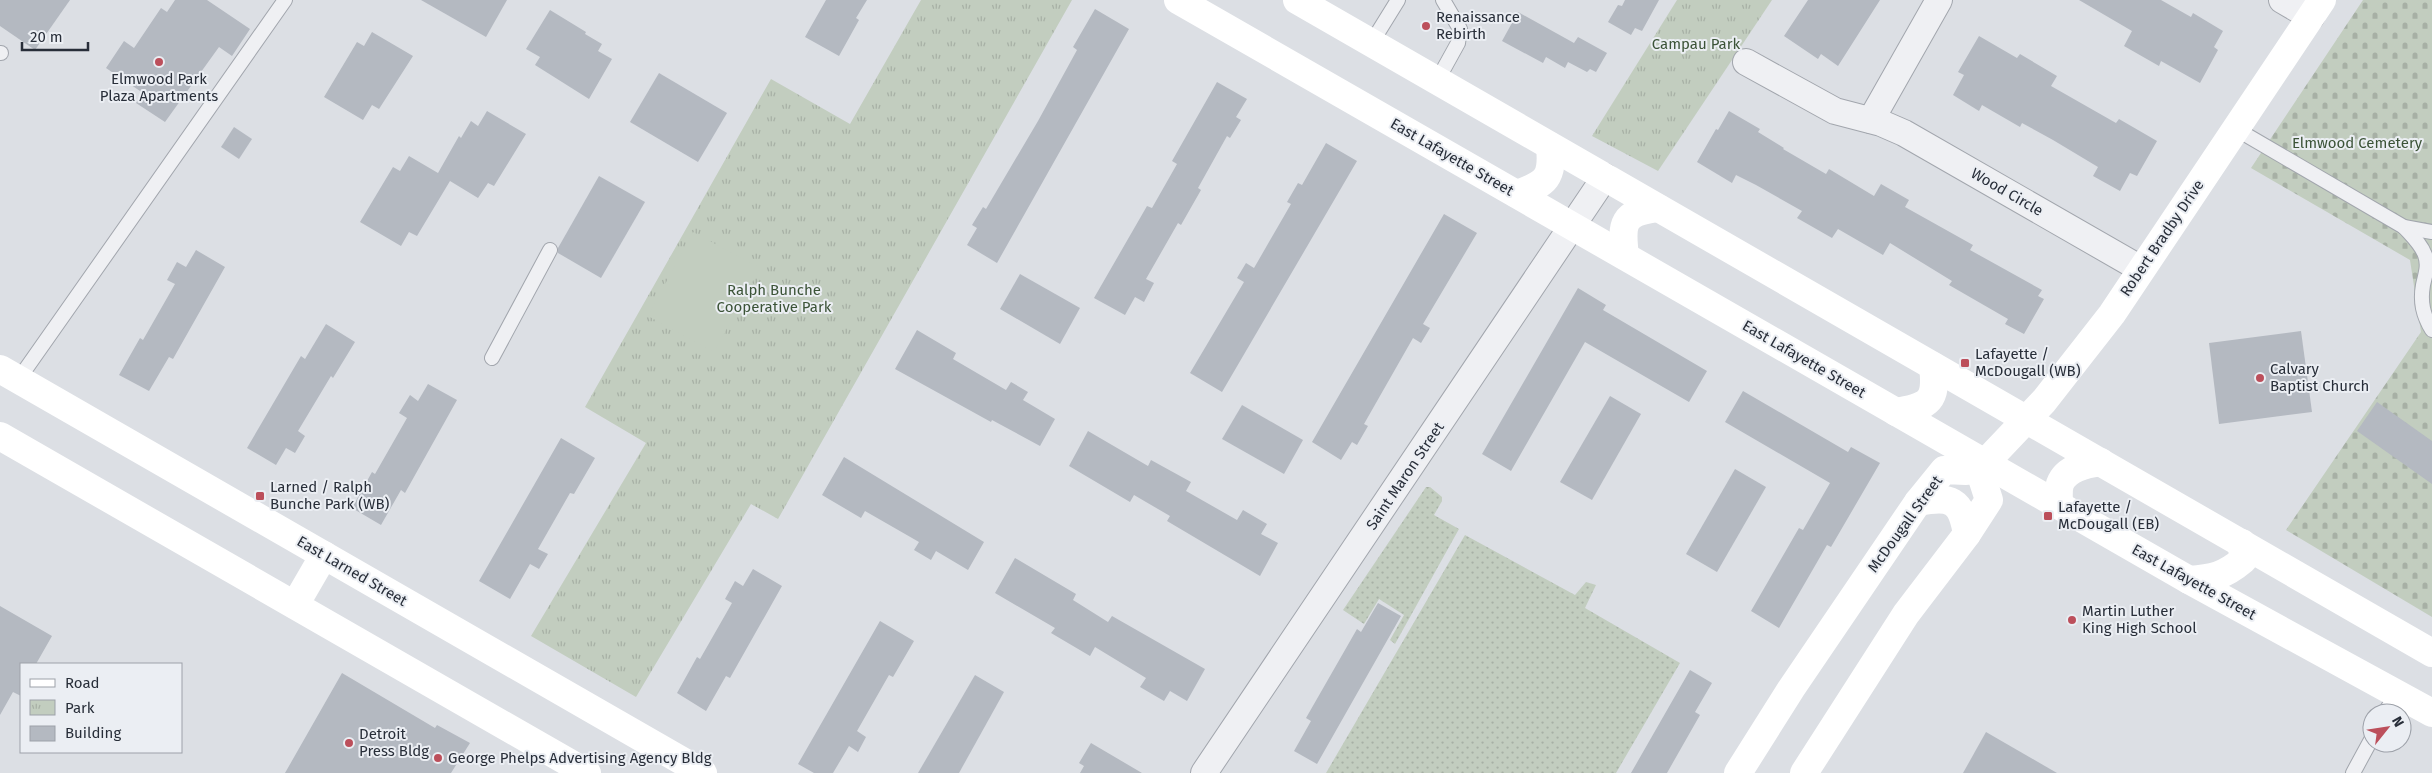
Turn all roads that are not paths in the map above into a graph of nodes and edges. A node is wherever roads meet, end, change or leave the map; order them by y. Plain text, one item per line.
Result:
1 (285, 0) edge
2 (1178, 0) edge
3 (1298, 0) edge
4 (1398, 0) edge
5 (1443, 0) edge
6 (1939, 0) edge
7 (2282, 0) edge
8 (2316, 8) edge
9 (1372, 42) junction
10 (1746, 62) dead end
11 (1438, 81) junction
12 (1871, 120) junction
13 (2236, 129) junction
14 (1550, 146) junction
15 (1605, 178) junction
16 (1517, 194) junction
17 (1658, 208) junction
18 (1572, 226) junction
19 (2404, 227) junction
20 (2432, 232) edge
21 (550, 250) dead end
22 (1625, 256) junction
23 (2141, 269) junction
24 (2432, 330) edge
25 (492, 358) dead end
26 (1932, 366) junction
27 (9, 374) edge
28 (1896, 412) junction
29 (2026, 420) junction
30 (0, 436) edge
31 (2101, 462) junction
32 (1986, 463) junction
33 (1918, 502) junction
34 (2058, 505) junction
35 (1967, 534) junction
36 (2242, 543) junction
37 (324, 555) junction
38 (2189, 580) junction
39 (296, 605) junction
40 (2432, 653) edge
41 (2390, 703) edge
42 (2412, 708) edge
43 (2432, 713) edge
44 (2364, 753) edge
45 (672, 765) edge
46 (582, 772) edge
47 (704, 773) edge
48 (1204, 773) edge
49 (1738, 773) edge
50 (1804, 773) edge
51 (2353, 773) edge

1 - 27 lane
2 - 16 street, East Lafayette Street
3 - 9 street
4 - 9 lane
5 - 11 lane
6 - 12 street
7 - 8 street
8 - 13 street, Robert Bradby Drive
9 - 11 street
10 - 12 street, Wood Circle
11 - 14 street
12 - 23 street, Wood Circle
13 - 19 lane
13 - 23 street, Robert Bradby Drive
14 - 15 street
14 - 16 street
15 - 17 street
15 - 18 street, Saint Maron Street
16 - 18 street, East Lafayette Street
17 - 22 street
17 - 26 street
18 - 22 street, East Lafayette Street
18 - 48 street, Saint Maron Street
19 - 20 lane
19 - 24 lane
21 - 25 lane
22 - 28 street, East Lafayette Street
23 - 29 street, Robert Bradby Drive
26 - 28 street
26 - 29 street
27 - 37 street, East Larned Street
28 - 32 street, East Lafayette Street
29 - 31 street
29 - 32 street, Robert Bradby Drive
30 - 39 street
31 - 34 street
31 - 36 street
32 - 33 street, McDougall Street
32 - 34 street, East Lafayette Street
32 - 35 street
33 - 35 street
33 - 49 street, McDougall Street
34 - 38 street, East Lafayette Street
35 - 50 street
36 - 38 street
36 - 40 street
37 - 39 street
37 - 45 street, East Larned Street
38 - 41 street, East Lafayette Street
39 - 46 street
42 - 43 street, East Lafayette Street
44 - 51 lane
45 - 47 street, East Larned Street

